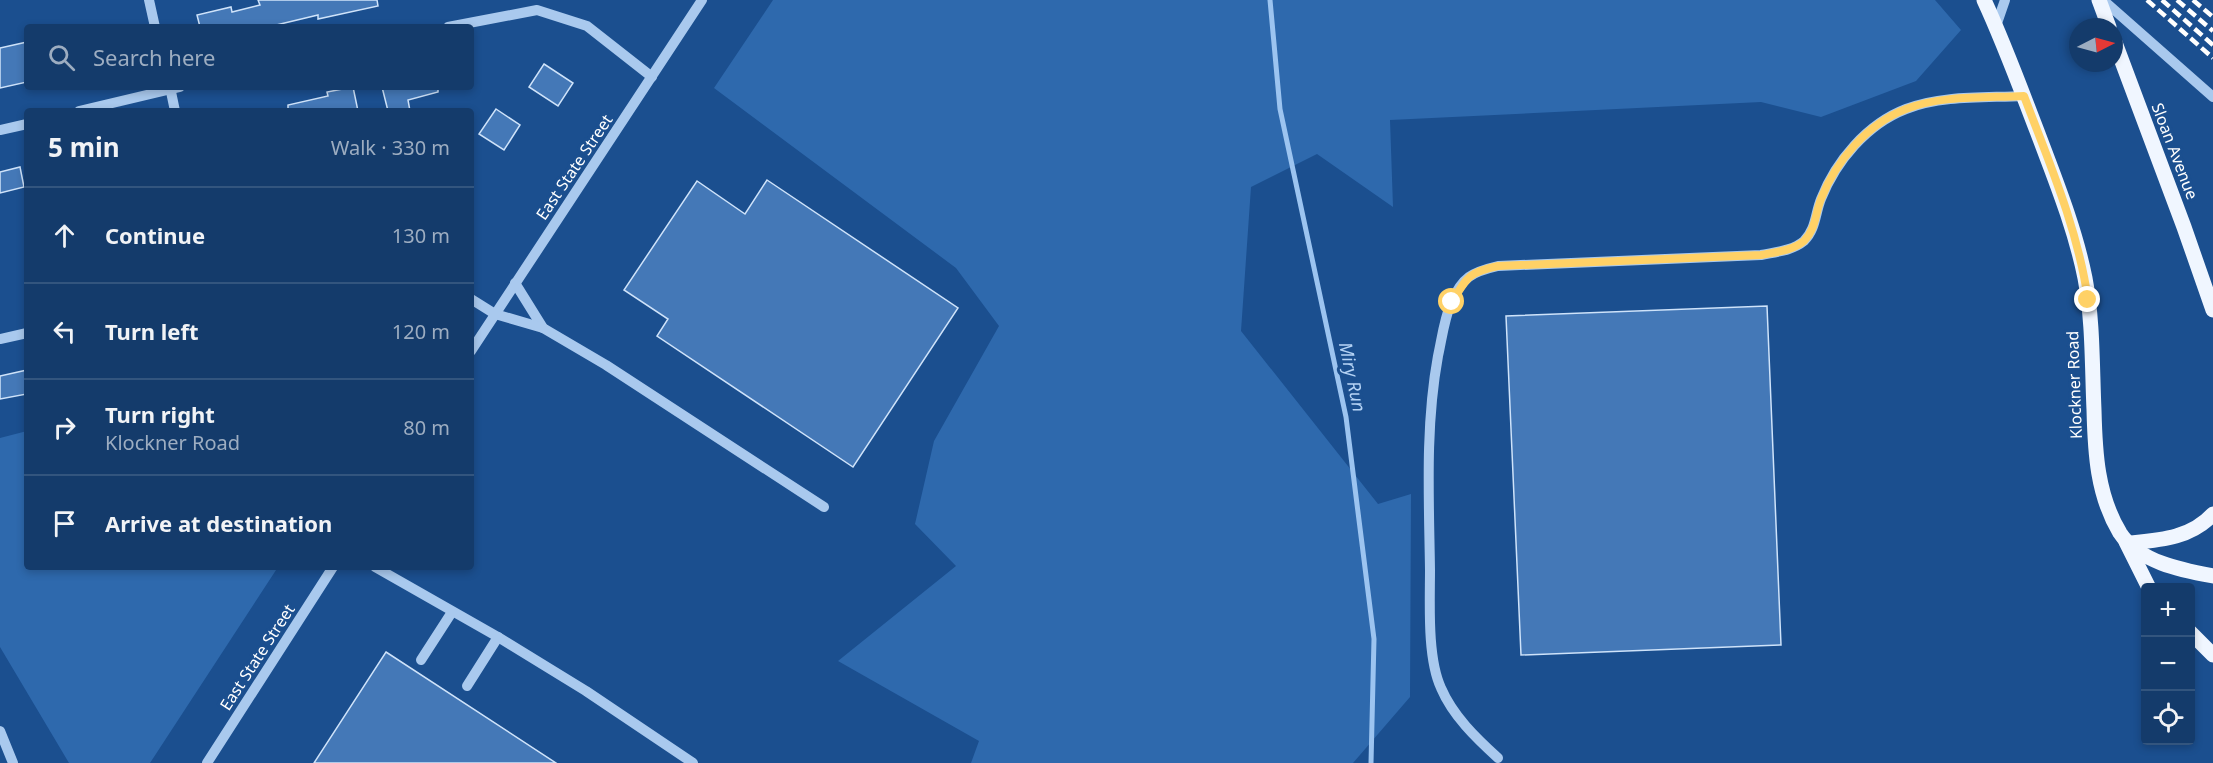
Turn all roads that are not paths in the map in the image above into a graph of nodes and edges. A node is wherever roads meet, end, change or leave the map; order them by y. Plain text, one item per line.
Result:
1 (149, 0) edge
2 (702, 0) edge
3 (1984, 0) edge
4 (2005, 0) edge
5 (2101, 0) edge
6 (2106, 18) edge
7 (154, 24) edge
8 (464, 24) edge
9 (1996, 26) junction
10 (2123, 64) edge
11 (652, 77) junction
12 (165, 90) edge
13 (173, 90) edge
14 (2024, 96) junction
15 (2213, 97) edge
16 (91, 108) edge
17 (175, 108) edge
18 (24, 125) edge
19 (0, 130) edge
20 (515, 283) junction
21 (474, 301) edge
22 (2213, 310) edge
23 (495, 314) junction
24 (543, 328) junction
25 (24, 334) edge
26 (0, 339) edge
27 (474, 346) edge
28 (824, 507) dead end
29 (2213, 514) edge
30 (2126, 539) junction
31 (331, 570) edge
32 (380, 570) edge
33 (2213, 576) edge
34 (2147, 583) edge
35 (452, 612) junction
36 (498, 637) junction
37 (2195, 637) edge
38 (2213, 655) edge
39 (421, 660) dead end
40 (467, 686) dead end
41 (0, 731) edge
42 (4, 754) edge
43 (1498, 758) dead end
44 (13, 763) edge
45 (207, 763) edge
46 (693, 763) edge

1 - 7 street
2 - 11 street, East State Street
3 - 9 main road, Klockner Road
4 - 9 street
5 - 6 main road
5 - 15 street
8 - 11 street
9 - 14 main road, Klockner Road
10 - 22 main road, Sloan Avenue
11 - 20 street, East State Street
12 - 16 street
13 - 17 street
14 - 30 main road, Klockner Road
14 - 43 street
18 - 19 street
20 - 23 street, East State Street
20 - 24 street
21 - 23 street
23 - 24 street
23 - 27 street, East State Street
24 - 28 street
25 - 26 street
29 - 30 main road
30 - 33 main road
30 - 34 main road, Klockner Road
31 - 45 street, East State Street
32 - 35 street
35 - 36 street
35 - 39 street
36 - 40 street
36 - 46 street
37 - 38 main road
41 - 42 street
42 - 44 street

